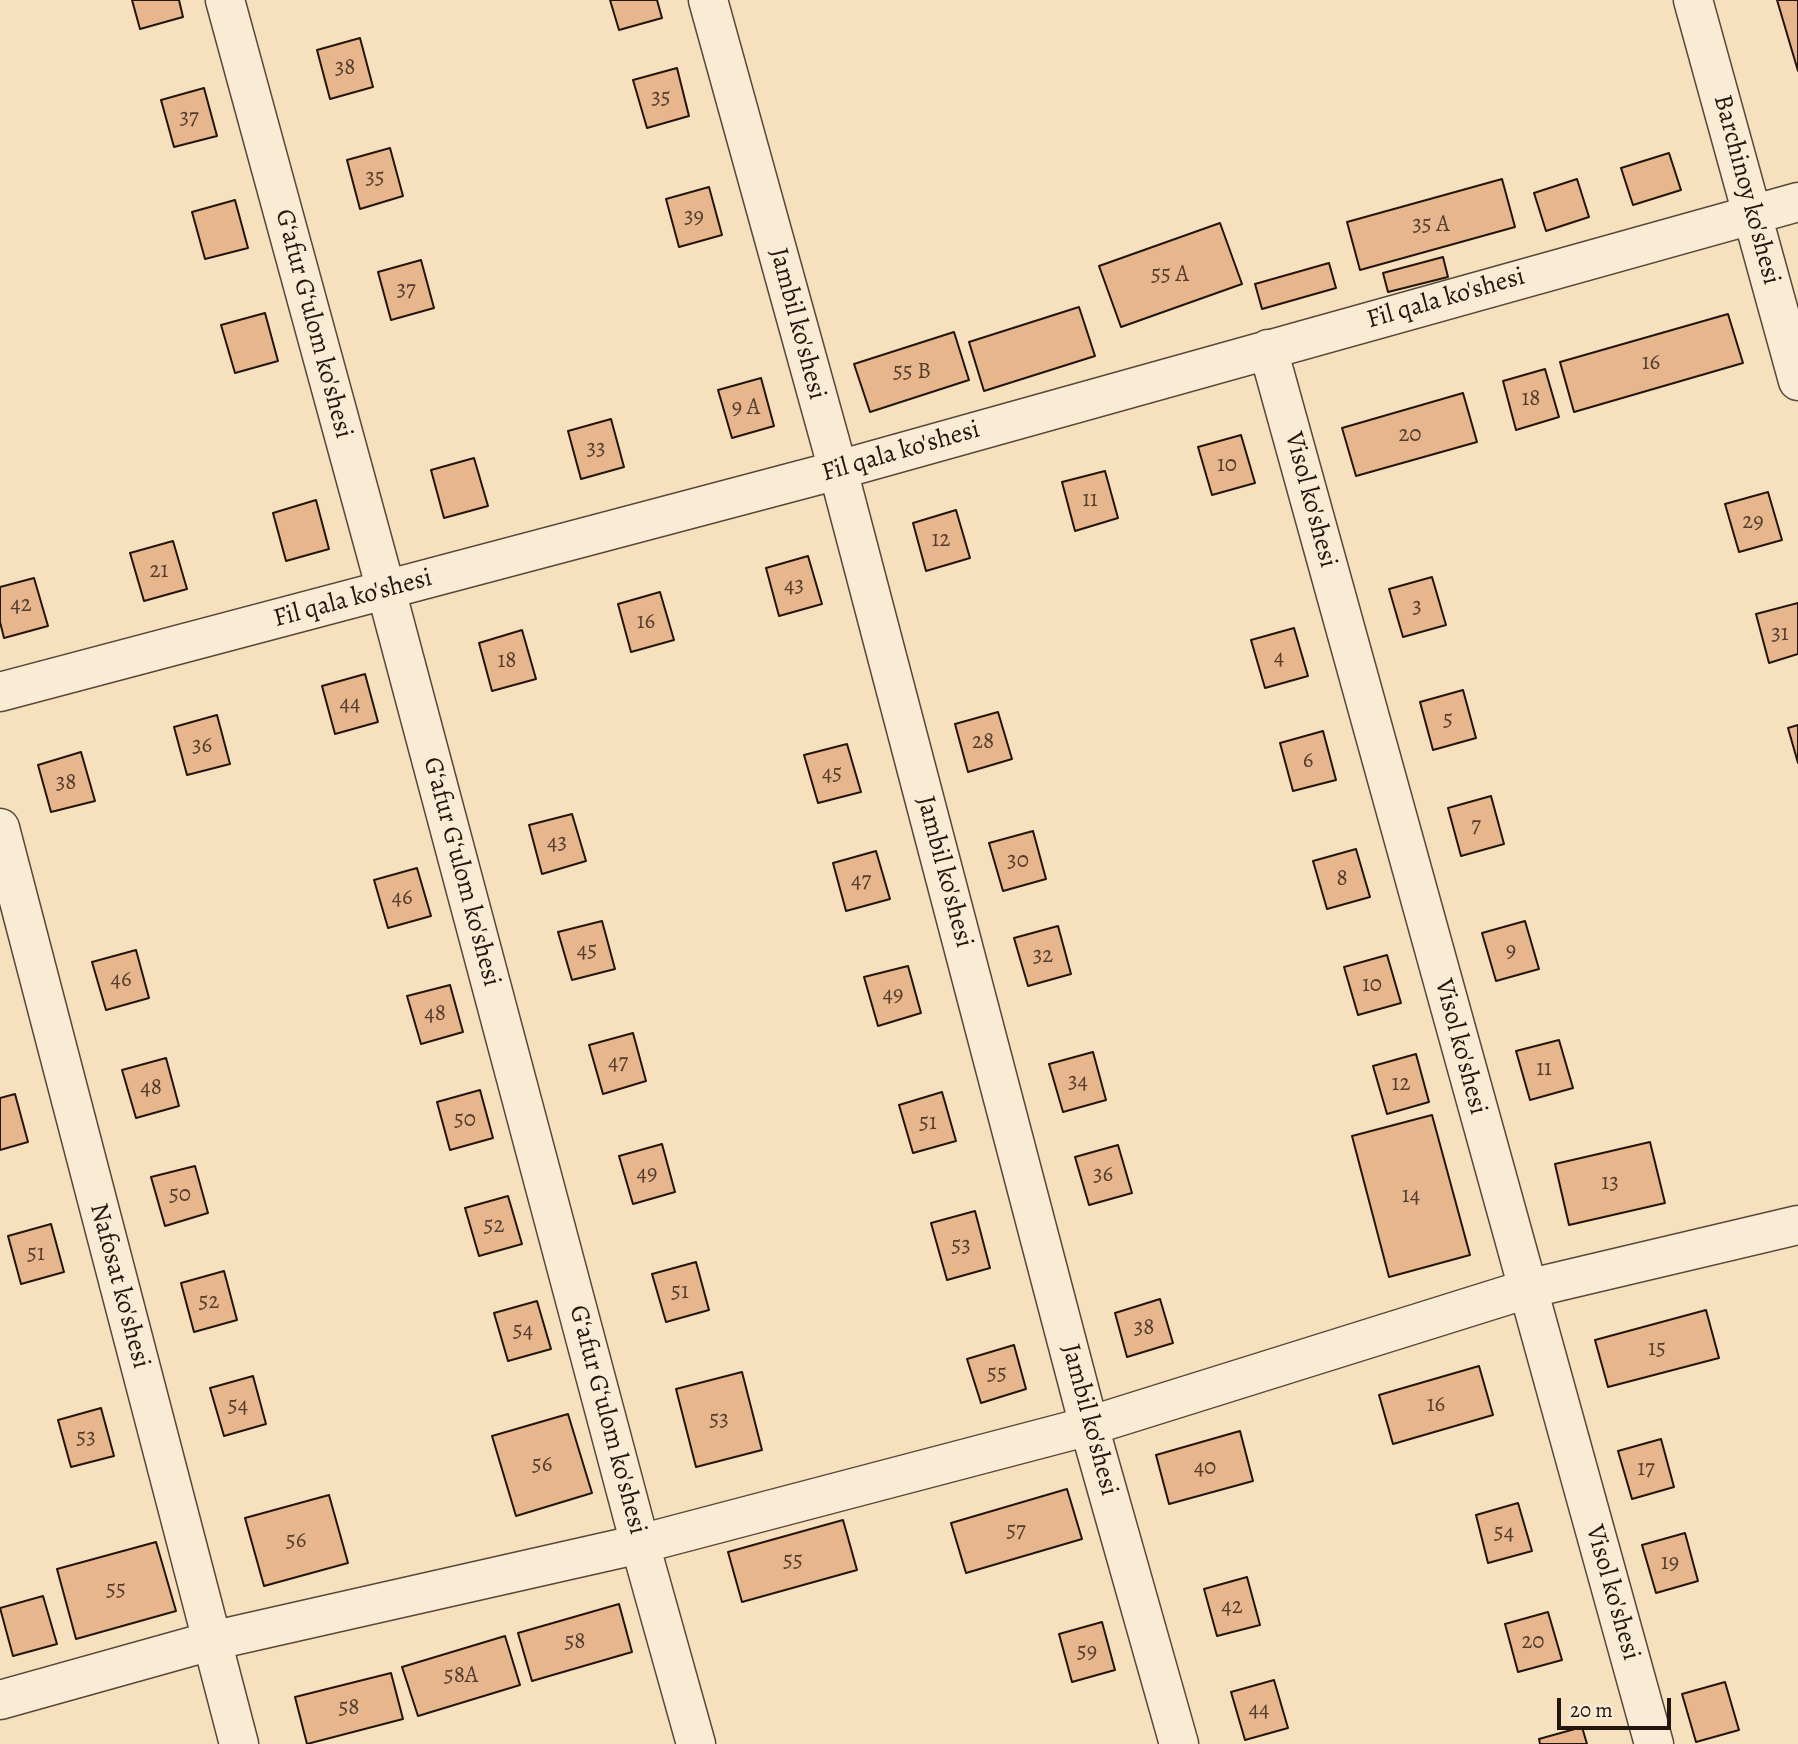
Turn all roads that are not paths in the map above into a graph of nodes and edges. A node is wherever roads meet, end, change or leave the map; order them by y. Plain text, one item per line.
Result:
1 (225, 0) edge
2 (708, 0) edge
3 (1693, 0) edge
4 (1798, 202) edge
5 (1752, 213) junction
6 (1268, 349) junction
7 (1798, 381) edge
8 (838, 470) junction
9 (386, 590) junction
10 (0, 692) edge
11 (0, 828) edge
12 (1798, 1225) edge
13 (1527, 1289) junction
14 (1090, 1426) junction
15 (639, 1544) junction
16 (211, 1641) junction
17 (0, 1700) edge
18 (239, 1744) edge
19 (696, 1744) edge
20 (1179, 1744) edge
21 (1654, 1744) edge

1 - 9 street, Gʻafur Gʻulom ko'shesi
2 - 8 street, Jambil ko'shesi
3 - 5 street, Barchinoy ko'shesi
4 - 5 street, Fil qala ko'shesi
5 - 6 street, Fil qala ko'shesi
5 - 7 street, Barchinoy ko'shesi
6 - 8 street, Fil qala ko'shesi
6 - 13 street, Visol ko'shesi
8 - 9 street, Fil qala ko'shesi
8 - 14 street, Jambil ko'shesi
9 - 10 street, Fil qala ko'shesi
9 - 15 street, Gʻafur Gʻulom ko'shesi
11 - 16 street, Nafosat ko'shesi
12 - 13 street
13 - 14 street
13 - 21 street, Visol ko'shesi
14 - 15 street
14 - 20 street, Jambil ko'shesi
15 - 16 street
15 - 19 street, Gʻafur Gʻulom ko'shesi
16 - 17 street
16 - 18 street, Nafosat ko'shesi

